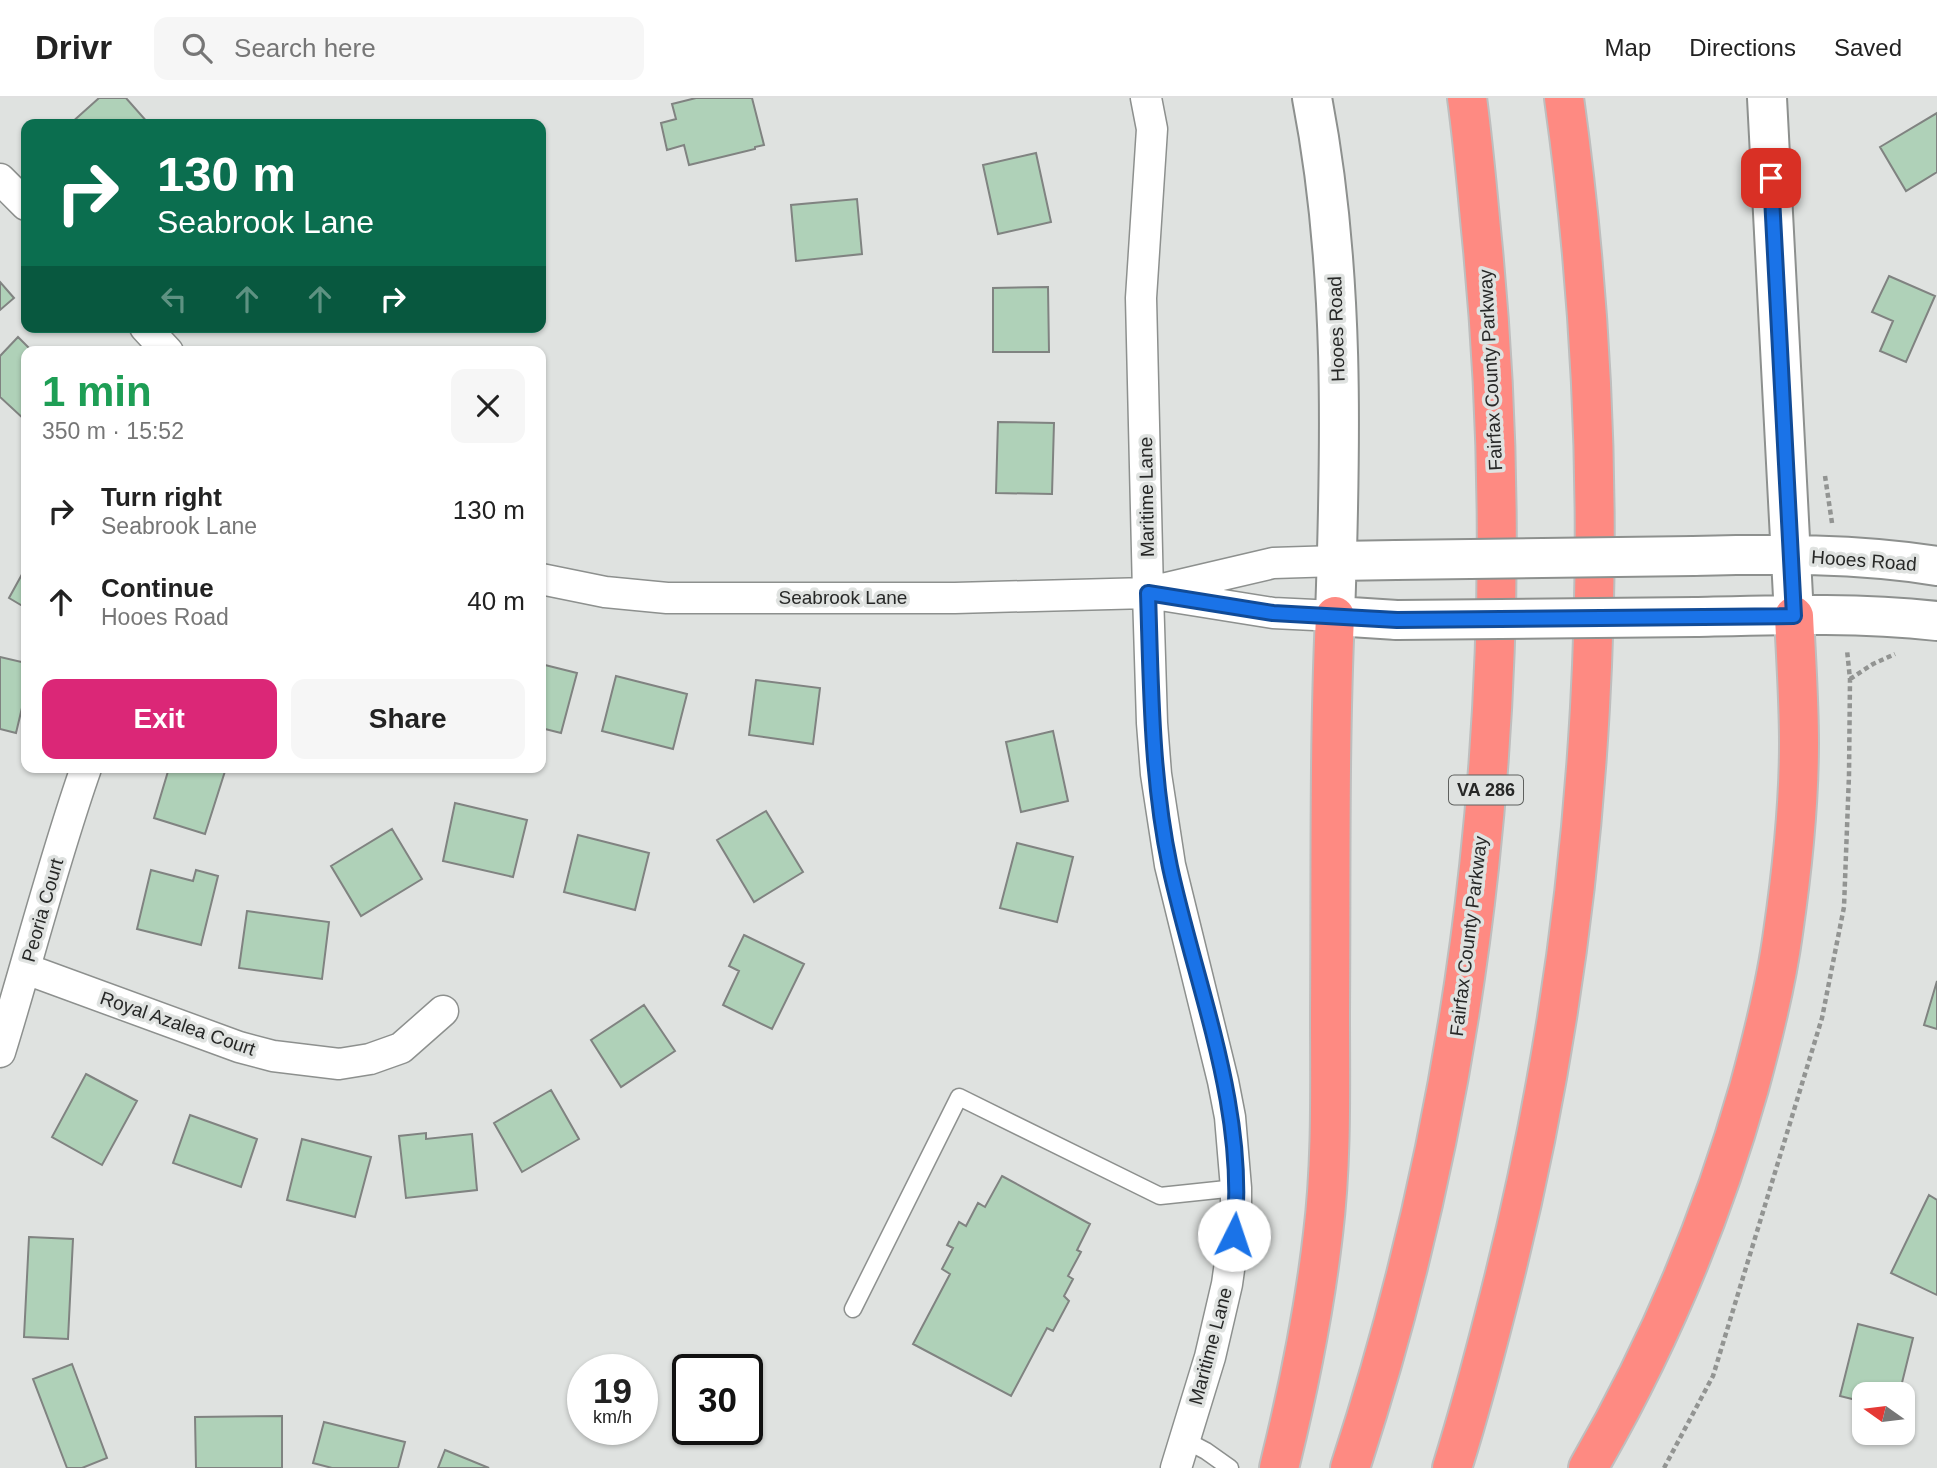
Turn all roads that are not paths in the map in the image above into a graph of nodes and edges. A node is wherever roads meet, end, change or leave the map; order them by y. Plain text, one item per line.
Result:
1 (1146, 98) edge
2 (1312, 98) edge
3 (1467, 98) edge
4 (1564, 98) edge
5 (1766, 98) edge
6 (0, 179) edge
7 (21, 200) edge
8 (151, 333) edge
9 (162, 346) edge
10 (1790, 555) junction
11 (1337, 561) junction
12 (1937, 566) edge
13 (546, 580) edge
14 (1148, 593) junction
15 (1335, 616) junction
16 (1794, 616) junction
17 (1937, 621) edge
18 (84, 773) edge
19 (26, 969) junction
20 (443, 1011) dead end
21 (0, 1052) edge
22 (1236, 1188) junction
23 (853, 1309) dead end
24 (1185, 1440) junction
25 (1176, 1468) edge
26 (1230, 1468) edge
27 (1279, 1468) edge
28 (1350, 1468) edge
29 (1452, 1468) edge
30 (1588, 1468) edge

1 - 14 street, Maritime Lane
2 - 11 main road, Hooes Road
3 - 28 highway, Fairfax County Parkway / VA 286
4 - 29 highway
5 - 10 main road, Hooes Road
6 - 7 street
8 - 9 street
10 - 11 main road, Hooes Road, bridge
10 - 12 main road, Hooes Road
10 - 16 main road, Hooes Road
11 - 14 street, Seabrook Lane
11 - 15 main road, Hooes Road
13 - 14 street, Seabrook Lane
14 - 15 street, Seabrook Lane
14 - 22 street, Maritime Lane
15 - 16 main road, bridge
15 - 27 highway
16 - 17 main road
16 - 30 highway
18 - 19 street, Peoria Court
19 - 20 street, Royal Azalea Court
19 - 21 street, Peoria Court
22 - 23 lane
22 - 24 street, Maritime Lane
24 - 25 street, Maritime Lane
24 - 26 lane

